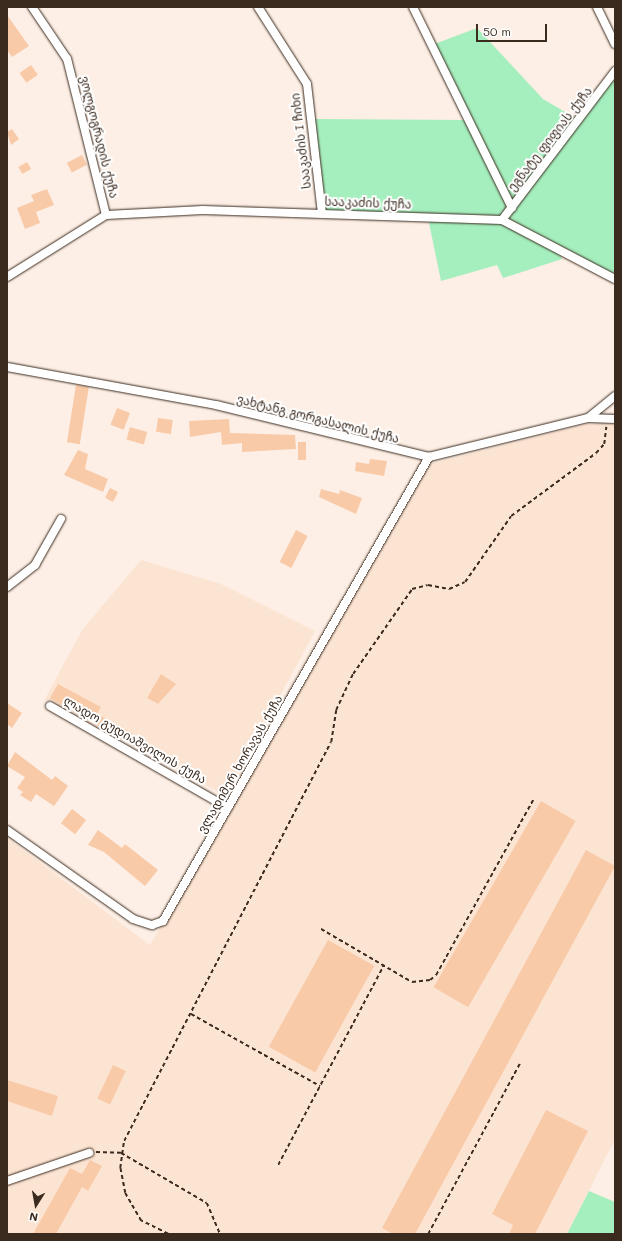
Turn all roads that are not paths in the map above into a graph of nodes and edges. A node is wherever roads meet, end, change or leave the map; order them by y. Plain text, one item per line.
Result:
1 (32, 7) edge
2 (258, 7) edge
3 (413, 7) edge
4 (597, 7) edge
5 (615, 44) edge
6 (615, 71) edge
7 (512, 208) junction
8 (322, 213) junction
9 (106, 215) junction
10 (502, 220) junction
11 (7, 277) edge
12 (615, 279) edge
13 (7, 367) edge
14 (615, 396) edge
15 (588, 418) junction
16 (615, 419) edge
17 (429, 457) junction
18 (61, 518) dead end
19 (7, 587) edge
20 (50, 706) dead end
21 (228, 808) junction
22 (7, 830) edge
23 (88, 1153) road end
24 (7, 1181) edge

1 - 9 street, ვოლგოგრადის ქუჩა
2 - 8 street, სააკაძის I ჩიხი
3 - 7 street
4 - 5 street
6 - 7 street, ეგნატე ფიფიას ქუჩა
7 - 10 street, ეგნატე ფიფიას ქუჩა
8 - 9 street, სააკაძის ქუჩა
8 - 10 street, სააკაძის ქუჩა
9 - 11 street, ვოლგოგრადის ქუჩა
10 - 12 street, სააკაძის ქუჩა
13 - 17 street, ვახტანგ გორგასალის ქუჩა
14 - 15 street, ვახტანგ გორგასალის ქუჩა
15 - 16 street
15 - 17 street, ვახტანგ გორგასალის ქუჩა
17 - 21 street, ვლადიმერ ხორავას ქუჩა
18 - 19 street
20 - 21 street, ლადო გუდიაშვილის ქუჩა
21 - 22 street, ვლადიმერ ხორავას ქუჩა
23 - 24 street

